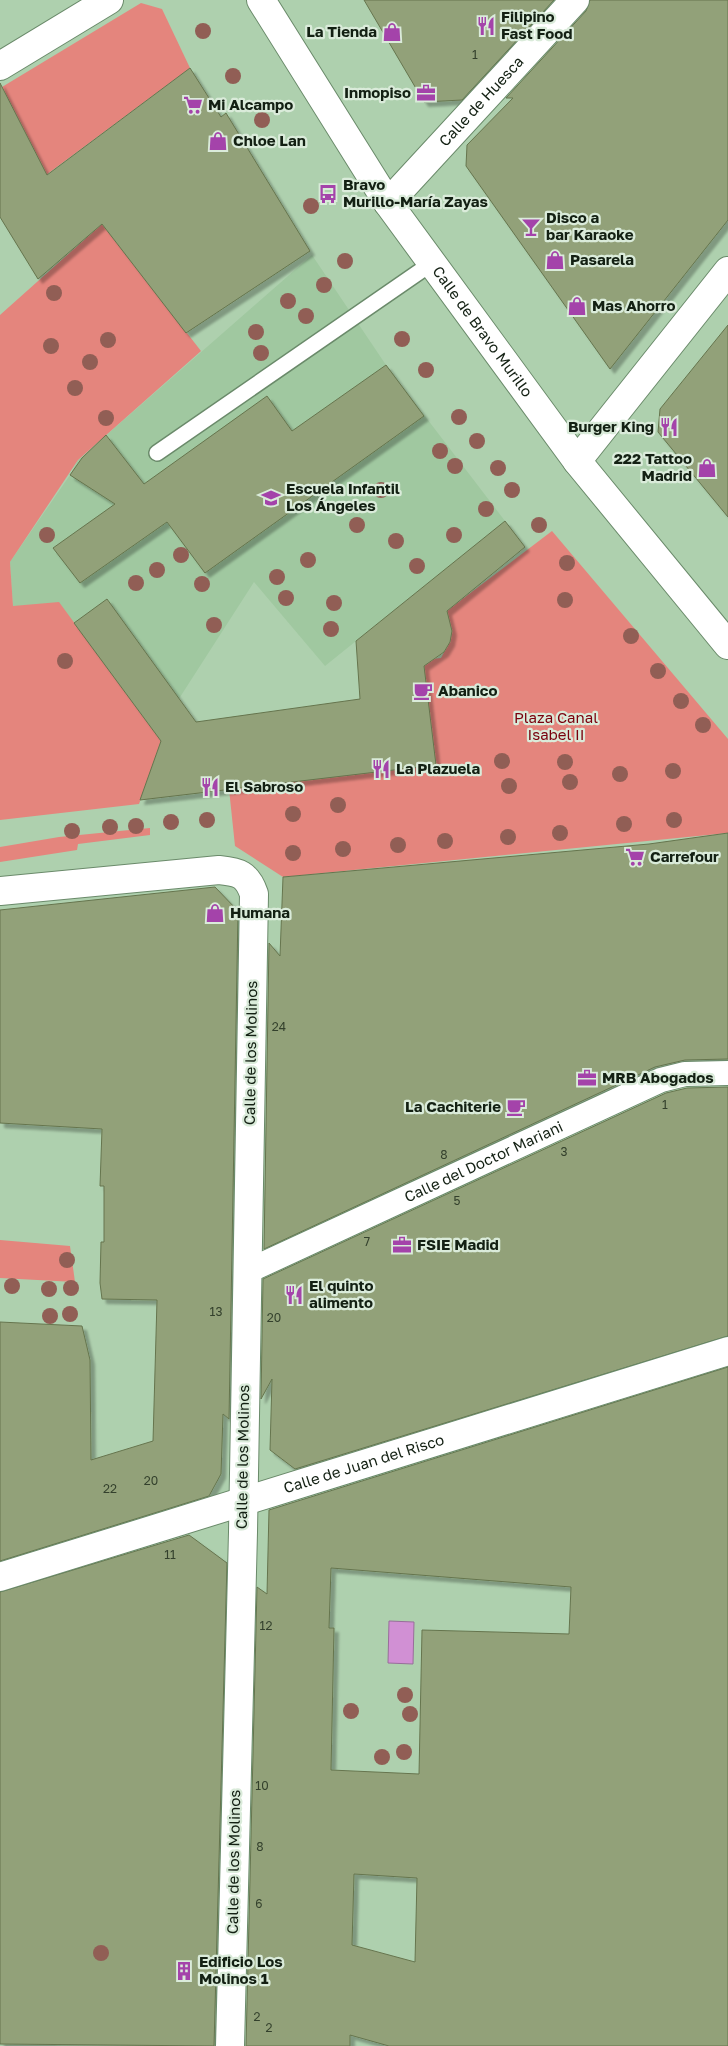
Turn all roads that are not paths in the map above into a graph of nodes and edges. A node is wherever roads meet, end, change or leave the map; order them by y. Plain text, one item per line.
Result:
1 (109, 0) edge
2 (261, 0) edge
3 (575, 0) edge
4 (0, 66) edge
5 (388, 203) junction
6 (432, 263) junction
7 (728, 271) edge
8 (157, 453) dead end
9 (577, 461) junction
10 (728, 645) edge
11 (0, 891) edge
12 (728, 1073) edge
13 (246, 1272) junction
14 (728, 1351) edge
15 (242, 1502) junction
16 (0, 1577) edge
17 (230, 2046) edge

1 - 4 street
2 - 5 street, Calle de Bravo Murillo
3 - 5 street, Calle de Huesca
5 - 6 street, Calle de Bravo Murillo
6 - 8 lane
6 - 9 street, Calle de Bravo Murillo
7 - 9 street
9 - 10 street, Calle de Bravo Murillo
11 - 13 street, Calle de los Molinos
12 - 13 street, Calle del Doctor Mariani
13 - 15 street, Calle de los Molinos
14 - 15 street, Calle de Juan del Risco
15 - 16 street, Calle de Juan del Risco
15 - 17 street, Calle de los Molinos

